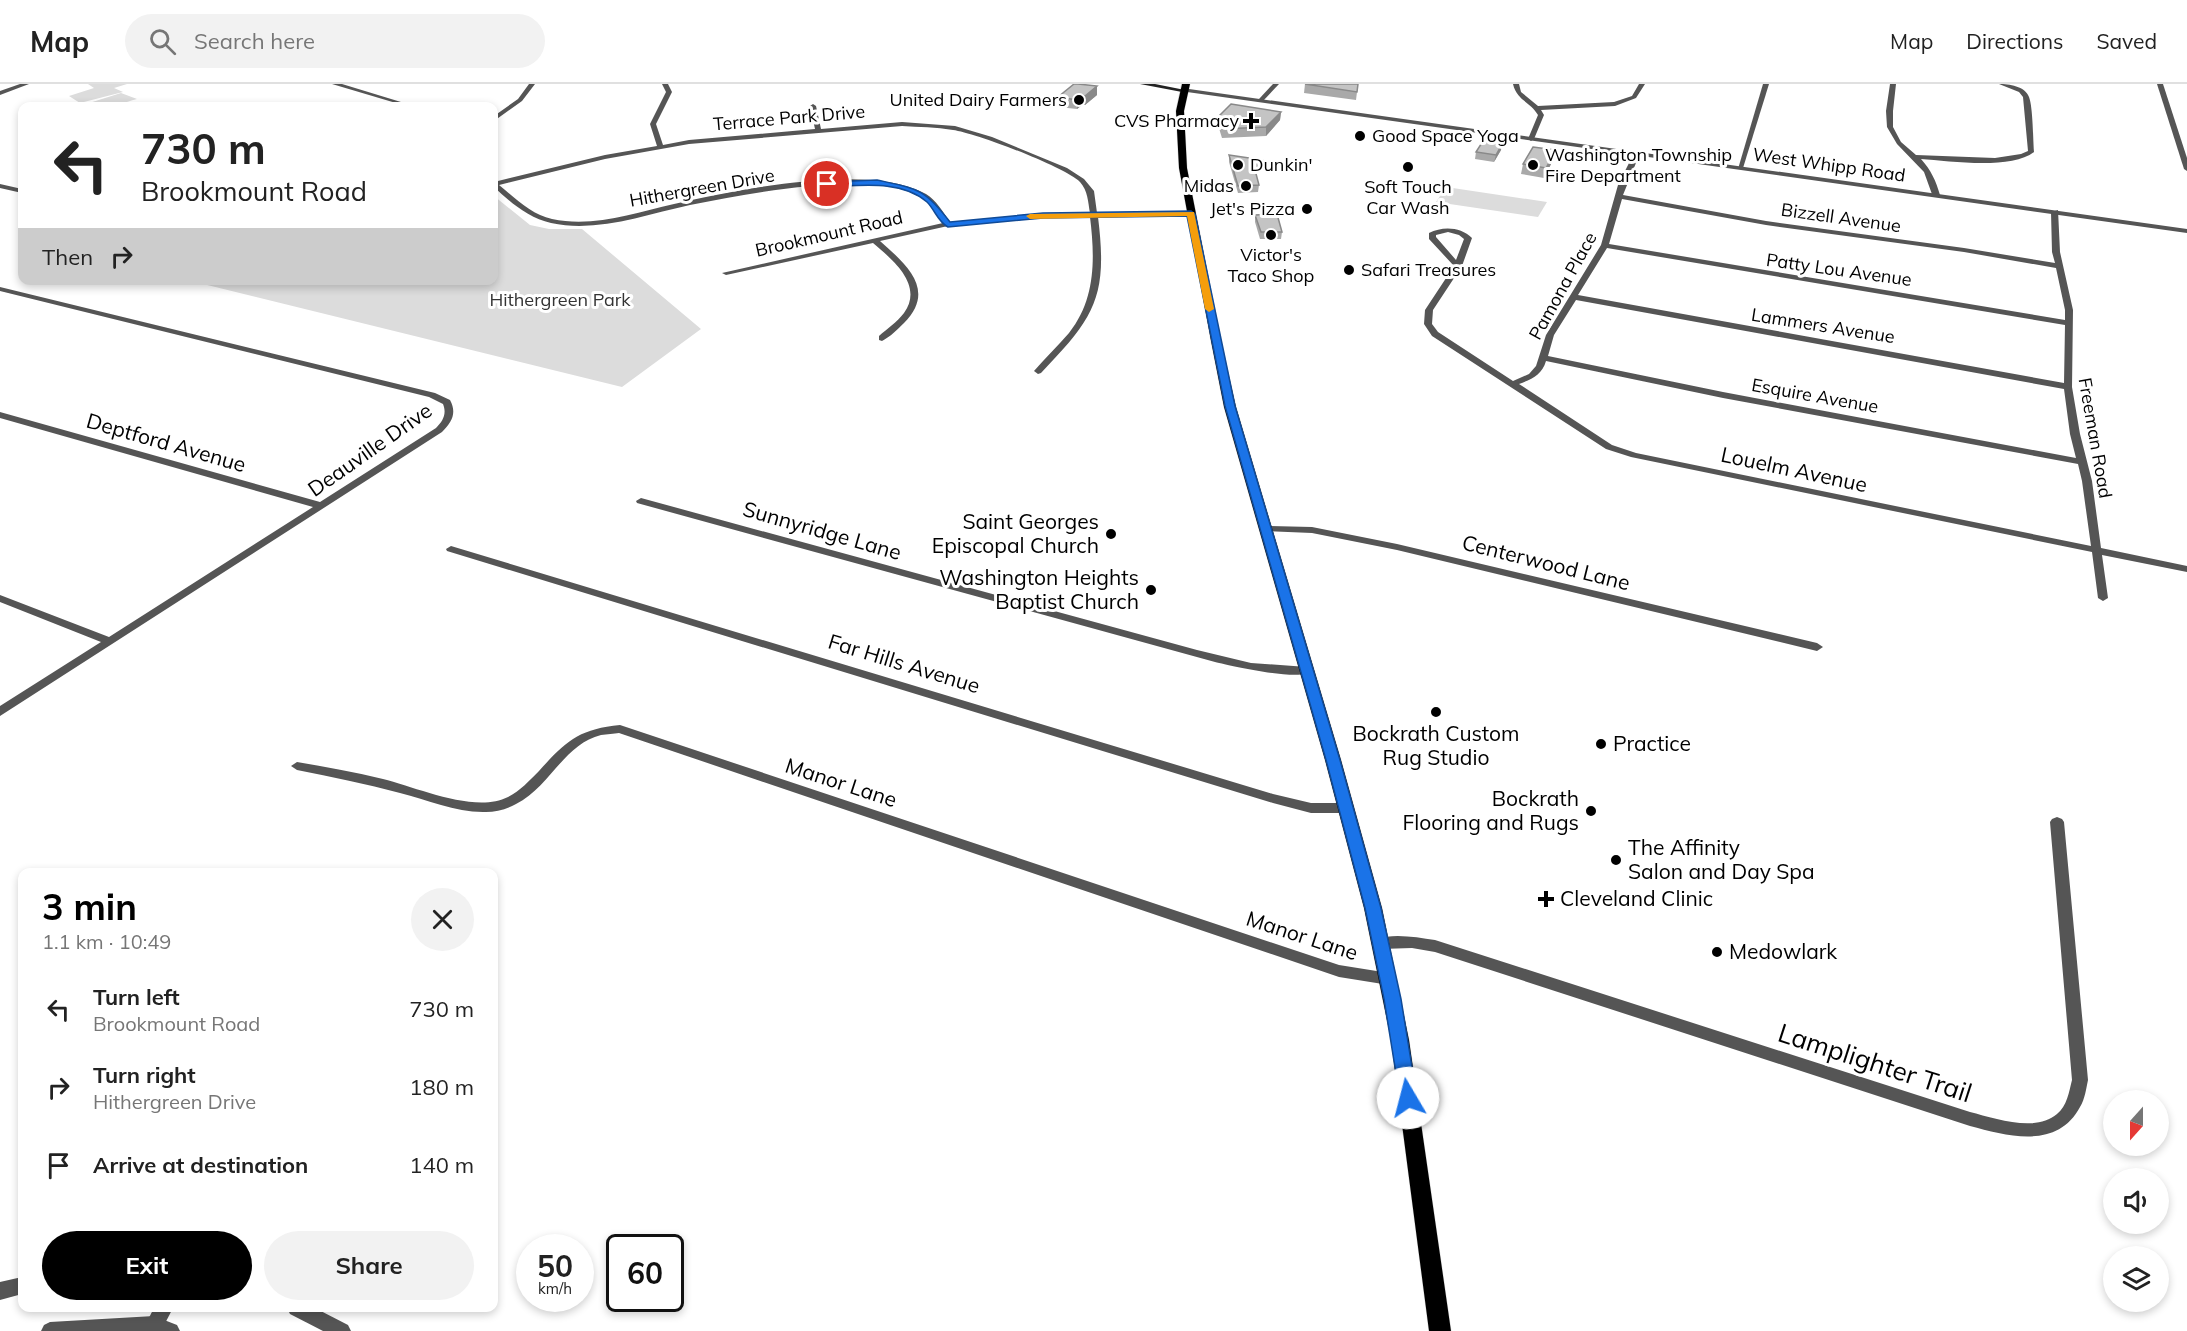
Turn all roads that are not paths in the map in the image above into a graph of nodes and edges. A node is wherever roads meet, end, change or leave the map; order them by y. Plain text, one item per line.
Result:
1 (21, 84) edge
2 (335, 84) edge
3 (532, 84) edge
4 (665, 84) edge
5 (1143, 84) edge
6 (1276, 84) edge
7 (1516, 84) edge
8 (1642, 84) edge
9 (1766, 84) edge
10 (1893, 84) edge
11 (2002, 84) edge
12 (2160, 84) edge
13 (1184, 87) edge
14 (0, 93) edge
15 (1261, 100) junction
16 (392, 102) edge
17 (813, 106) dead end
18 (1537, 108) junction
19 (498, 115) edge
20 (818, 130) junction
21 (1531, 139) junction
22 (660, 146) junction
23 (1637, 153) junction
24 (1916, 157) junction
25 (1740, 168) junction
26 (2187, 169) edge
27 (498, 183) edge
28 (0, 186) edge
29 (498, 187) edge
30 (18, 190) edge
31 (1936, 195) junction
32 (1619, 196) junction
33 (2055, 212) junction
34 (1191, 214) junction
35 (1093, 215) junction
36 (948, 224) junction
37 (2187, 231) edge
38 (874, 240) junction
39 (1605, 245) junction
40 (1458, 266) junction
41 (2060, 266) junction
42 (726, 273) dead end
43 (0, 289) edge
44 (1574, 297) junction
45 (2069, 323) junction
46 (882, 338) dead end
47 (1542, 357) junction
48 (1038, 371) dead end
49 (1512, 384) junction
50 (2068, 387) junction
51 (0, 415) edge
52 (2082, 462) junction
53 (641, 501) dead end
54 (322, 506) junction
55 (1265, 529) junction
56 (451, 549) dead end
57 (2096, 551) junction
58 (2187, 569) edge
59 (0, 598) edge
60 (2103, 598) dead end
61 (110, 641) junction
62 (1817, 647) dead end
63 (1308, 671) junction
64 (0, 712) edge
65 (297, 766) dead end
66 (1347, 808) junction
67 (2057, 822) dead end
68 (1381, 943) junction
69 (1389, 979) junction
70 (18, 1287) edge
71 (0, 1291) edge
72 (163, 1312) edge
73 (304, 1312) edge
74 (159, 1329) edge
75 (50, 1331) edge
76 (342, 1331) edge
77 (1440, 1331) edge

1 - 14 street
2 - 16 street
3 - 19 street
4 - 22 street
5 - 13 main road
6 - 15 street
7 - 18 street
8 - 18 street
9 - 25 street
10 - 24 street
11 - 24 street
12 - 26 street
13 - 15 street, West Whipp Road
13 - 34 main road
15 - 21 street, West Whipp Road
17 - 20 street
18 - 21 street
20 - 22 street, Terrace Park Drive
20 - 35 street, Terrace Park Drive
21 - 23 street, West Whipp Road
22 - 27 street, Terrace Park Drive
23 - 25 street, West Whipp Road
23 - 32 street, Pamona Place
24 - 31 street
25 - 31 street, West Whipp Road
28 - 30 street
29 - 36 street, Hithergreen Drive
31 - 33 street, West Whipp Road
32 - 39 street, Pamona Place
32 - 41 street, Bizzell Avenue
33 - 37 street, West Whipp Road
33 - 41 street, Freeman Road
34 - 35 street, Brookmount Road
34 - 55 main road
35 - 36 street, Brookmount Road
35 - 48 street, Terrace Park Drive
36 - 38 street, Brookmount Road
38 - 42 street, Brookmount Road
38 - 46 street
39 - 44 street, Pamona Place
39 - 45 street, Patty Lou Avenue
40 - 40 street
40 - 49 street, Louelm Avenue
41 - 45 street, Freeman Road
43 - 54 street, Deauville Drive
44 - 47 street, Pamona Place
44 - 50 street, Lammers Avenue
45 - 50 street, Freeman Road
47 - 49 street, Pamona Place
47 - 52 street, Esquire Avenue
49 - 57 street, Louelm Avenue
50 - 52 street, Freeman Road
51 - 54 street, Deptford Avenue
52 - 57 street, Freeman Road
53 - 63 street, Sunnyridge Lane
54 - 61 street, Deauville Drive
55 - 62 street, Centerwood Lane
55 - 63 main road
56 - 66 street, Far Hills Avenue
57 - 58 street, Louelm Avenue
57 - 60 street, Freeman Road
59 - 61 street
61 - 64 street, Deauville Drive
63 - 66 main road
65 - 69 street, Manor Lane
66 - 68 main road
67 - 68 street, Lamplighter Trail
68 - 69 main road
69 - 77 main road
70 - 71 street
72 - 74 street
73 - 76 street
74 - 75 street

